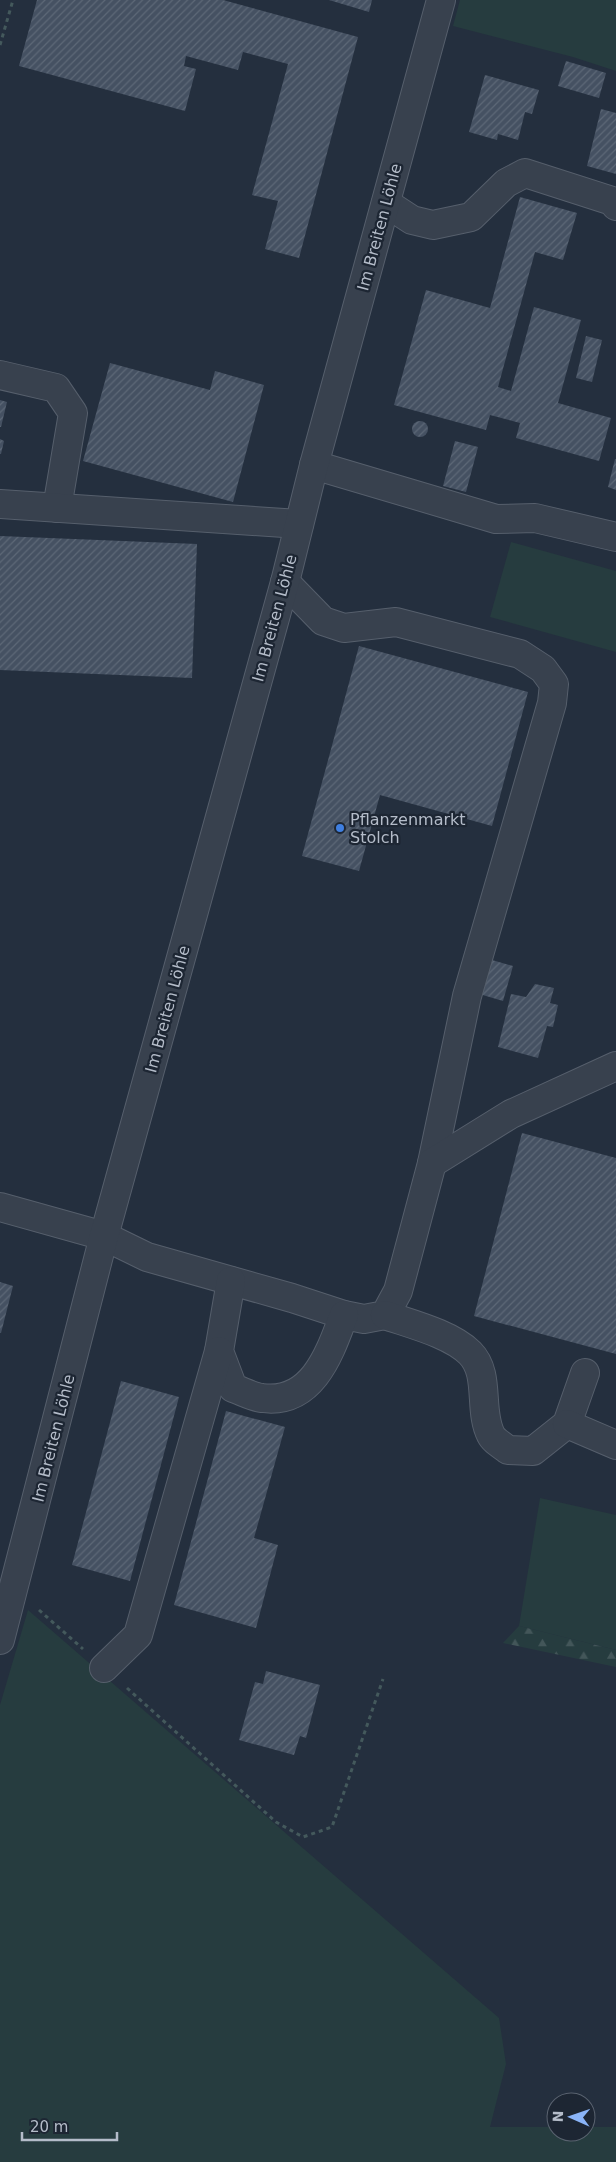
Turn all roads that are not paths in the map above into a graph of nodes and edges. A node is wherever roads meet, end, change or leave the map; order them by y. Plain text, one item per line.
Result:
1 (441, 0) edge
2 (386, 203) junction
3 (616, 206) edge
4 (0, 375) edge
5 (314, 465) junction
6 (0, 504) edge
7 (57, 508) junction
8 (299, 524) junction
9 (616, 537) edge
10 (285, 582) junction
11 (616, 1066) edge
12 (432, 1163) junction
13 (0, 1208) edge
14 (104, 1236) junction
15 (231, 1281) junction
16 (344, 1315) junction
17 (386, 1315) junction
18 (219, 1351) junction
19 (585, 1373) dead end
20 (567, 1424) junction
21 (616, 1445) edge
22 (0, 1640) edge
23 (104, 1668) road end

1 - 2 street, Im Breiten Löhle
2 - 3 street
2 - 5 street, Im Breiten Löhle
4 - 7 street
5 - 8 street, Im Breiten Löhle
5 - 9 street
6 - 7 street
7 - 8 street
8 - 10 street, Im Breiten Löhle
10 - 12 street
10 - 14 street, Im Breiten Löhle
11 - 12 street
12 - 17 street
13 - 14 street
14 - 15 street
14 - 22 street, Im Breiten Löhle
15 - 16 street
15 - 18 street
16 - 17 street
16 - 18 street
17 - 20 street
18 - 23 street
19 - 20 street
20 - 21 street

